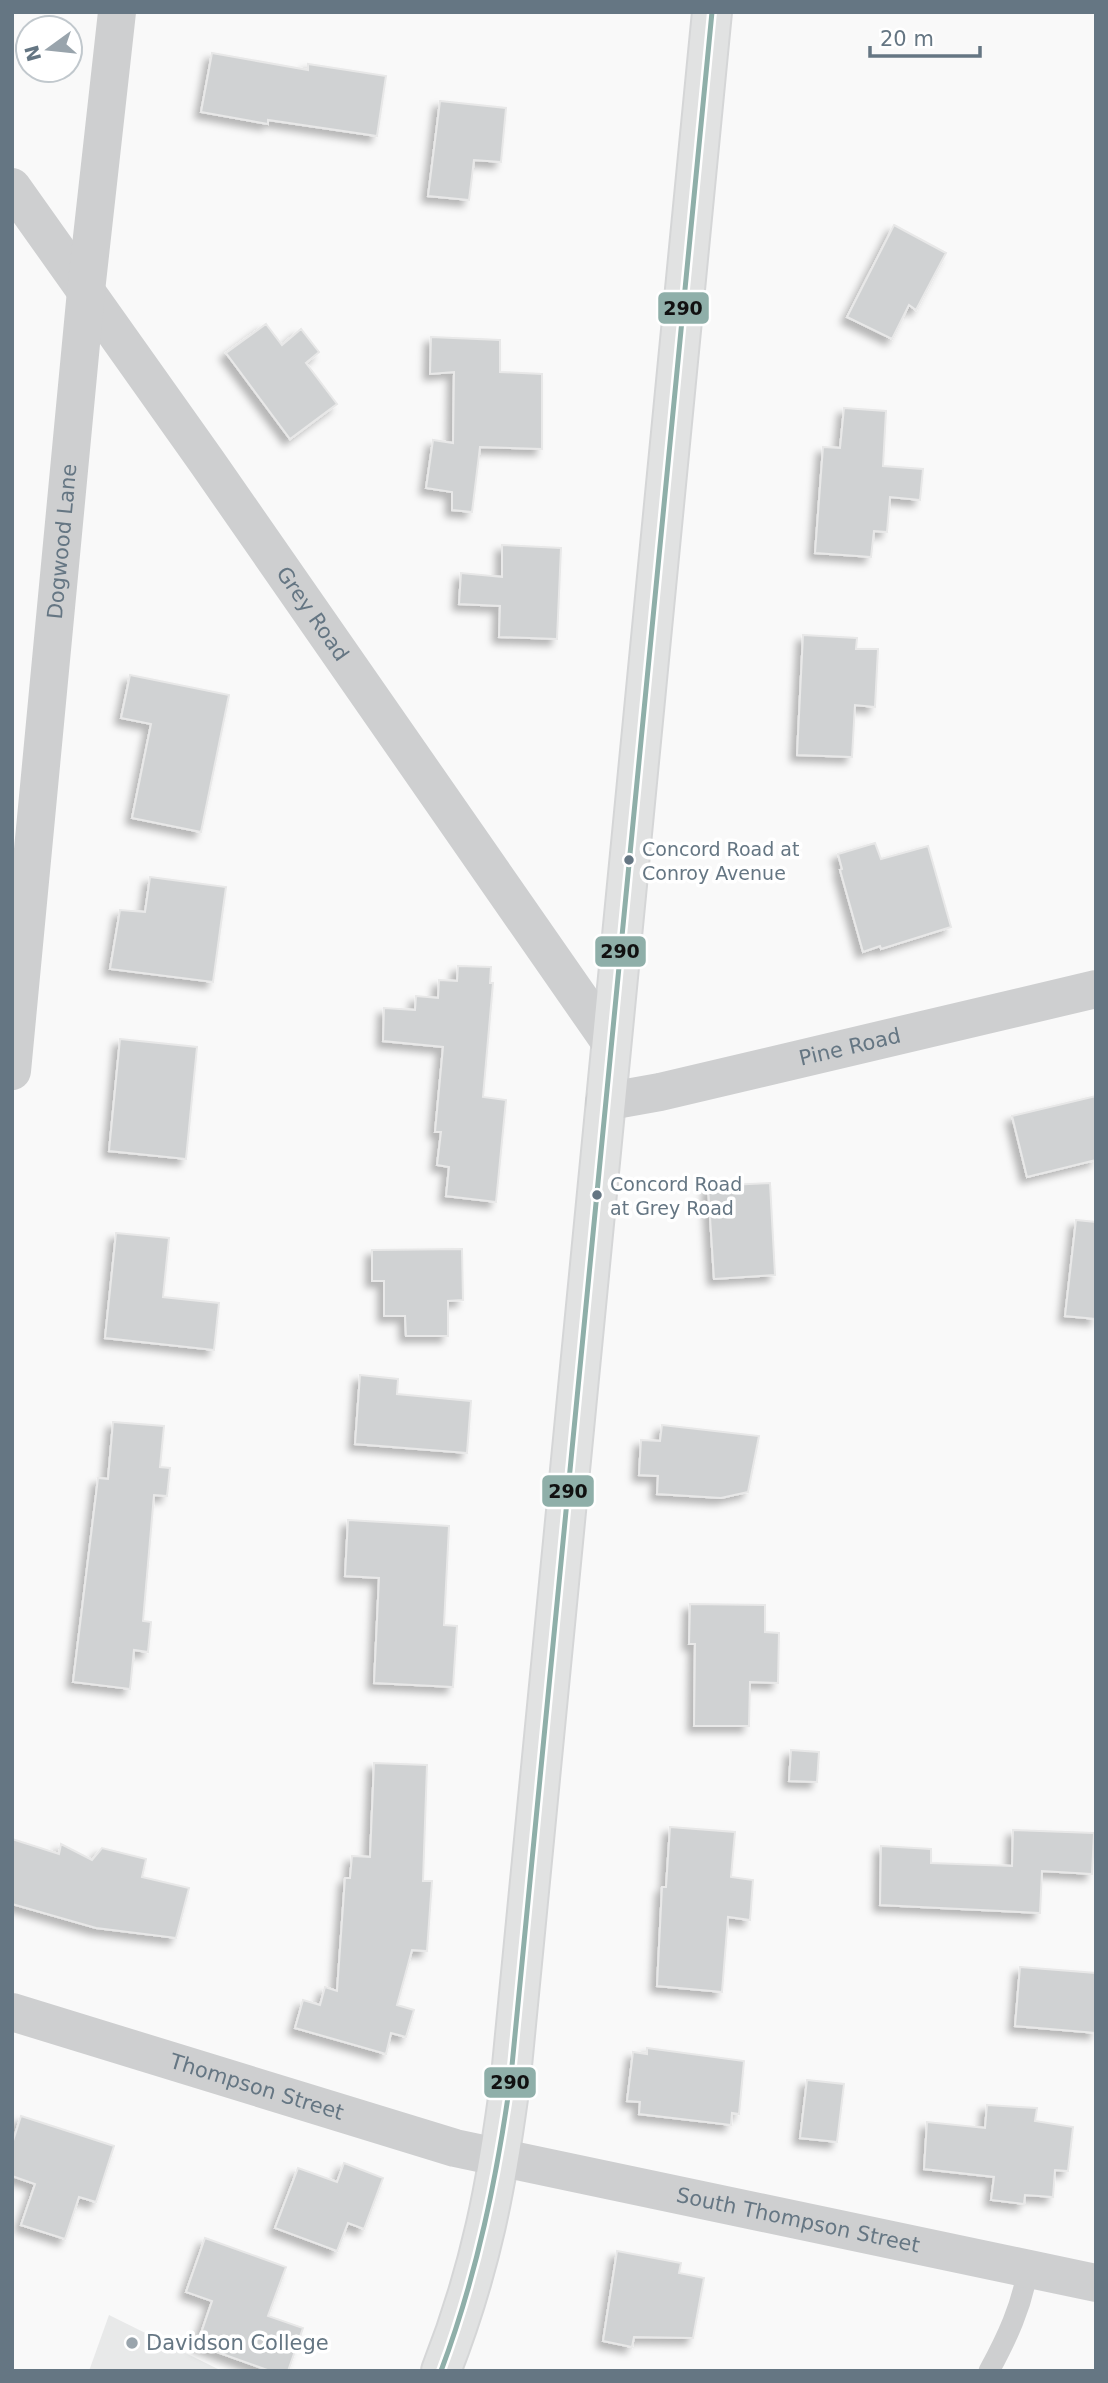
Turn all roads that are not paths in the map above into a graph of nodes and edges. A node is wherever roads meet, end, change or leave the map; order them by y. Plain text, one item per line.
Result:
1 (117, 12) edge
2 (712, 12) edge
3 (12, 187) edge
4 (86, 291) junction
5 (1096, 989) edge
6 (610, 1042) junction
7 (12, 1071) edge
8 (604, 1102) junction
9 (12, 2012) edge
10 (500, 2157) junction
11 (1028, 2268) junction
12 (1096, 2283) edge
13 (441, 2371) edge
14 (989, 2371) edge

1 - 4 street, Dogwood Lane
2 - 6 main road
3 - 4 street, Grey Road
4 - 6 street, Grey Road
4 - 7 street, Dogwood Lane
5 - 8 street, Pine Road
6 - 8 main road
8 - 10 main road
9 - 10 street, Thompson Street
10 - 11 street, South Thompson Street
10 - 13 main road
11 - 12 street, South Thompson Street
11 - 14 lane

